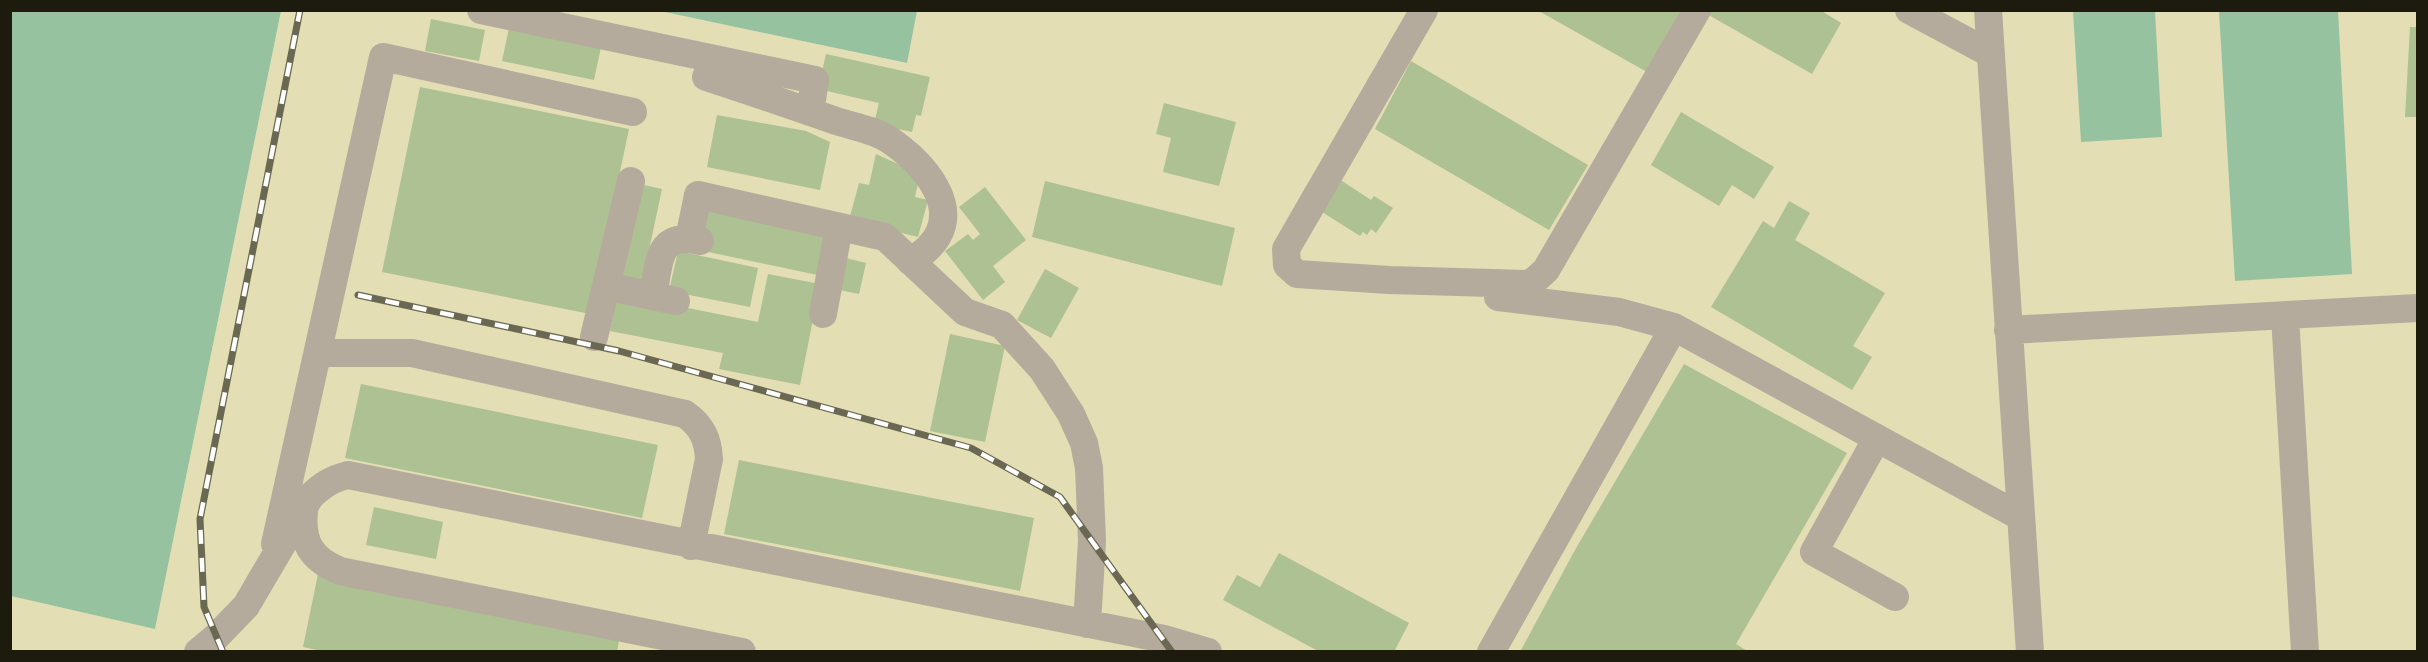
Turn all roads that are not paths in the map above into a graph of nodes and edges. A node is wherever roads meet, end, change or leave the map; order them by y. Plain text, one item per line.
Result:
1 (481, 10) edge
2 (1424, 10) edge
3 (1697, 10) edge
4 (1909, 10) edge
5 (1988, 10) edge
6 (1991, 54) junction
7 (706, 77) dead end
8 (633, 112) dead end
9 (810, 112) junction
10 (631, 181) dead end
11 (839, 227) junction
12 (910, 261) junction
13 (1389, 280) junction
14 (606, 286) junction
15 (2418, 308) edge
16 (823, 314) dead end
17 (2285, 316) junction
18 (1674, 327) junction
19 (2008, 330) junction
20 (594, 337) dead end
21 (318, 353) junction
22 (1877, 438) junction
23 (304, 511) junction
24 (2020, 517) junction
25 (691, 546) junction
26 (270, 566) junction
27 (1895, 597) dead end
28 (1087, 624) junction
29 (230, 640) edge
30 (666, 644) edge
31 (198, 651) edge
32 (742, 651) edge
33 (1209, 651) edge
34 (1491, 651) edge
35 (2030, 651) edge
36 (2305, 651) edge

1 - 9 lane
2 - 13 lane
3 - 13 lane
4 - 6 lane
5 - 6 lane
6 - 19 lane
7 - 9 lane
8 - 21 lane
9 - 12 lane
10 - 14 lane
11 - 12 lane
11 - 14 lane
11 - 16 lane
12 - 28 lane
13 - 18 lane
14 - 20 lane
15 - 17 lane
17 - 19 lane
17 - 36 lane
18 - 22 lane
18 - 34 lane
19 - 24 lane
21 - 25 lane
21 - 26 lane
22 - 24 lane
22 - 27 lane
23 - 25 lane
23 - 26 lane
23 - 30 lane
24 - 35 lane
25 - 28 lane
26 - 29 lane
28 - 33 lane
29 - 31 lane
30 - 32 lane

